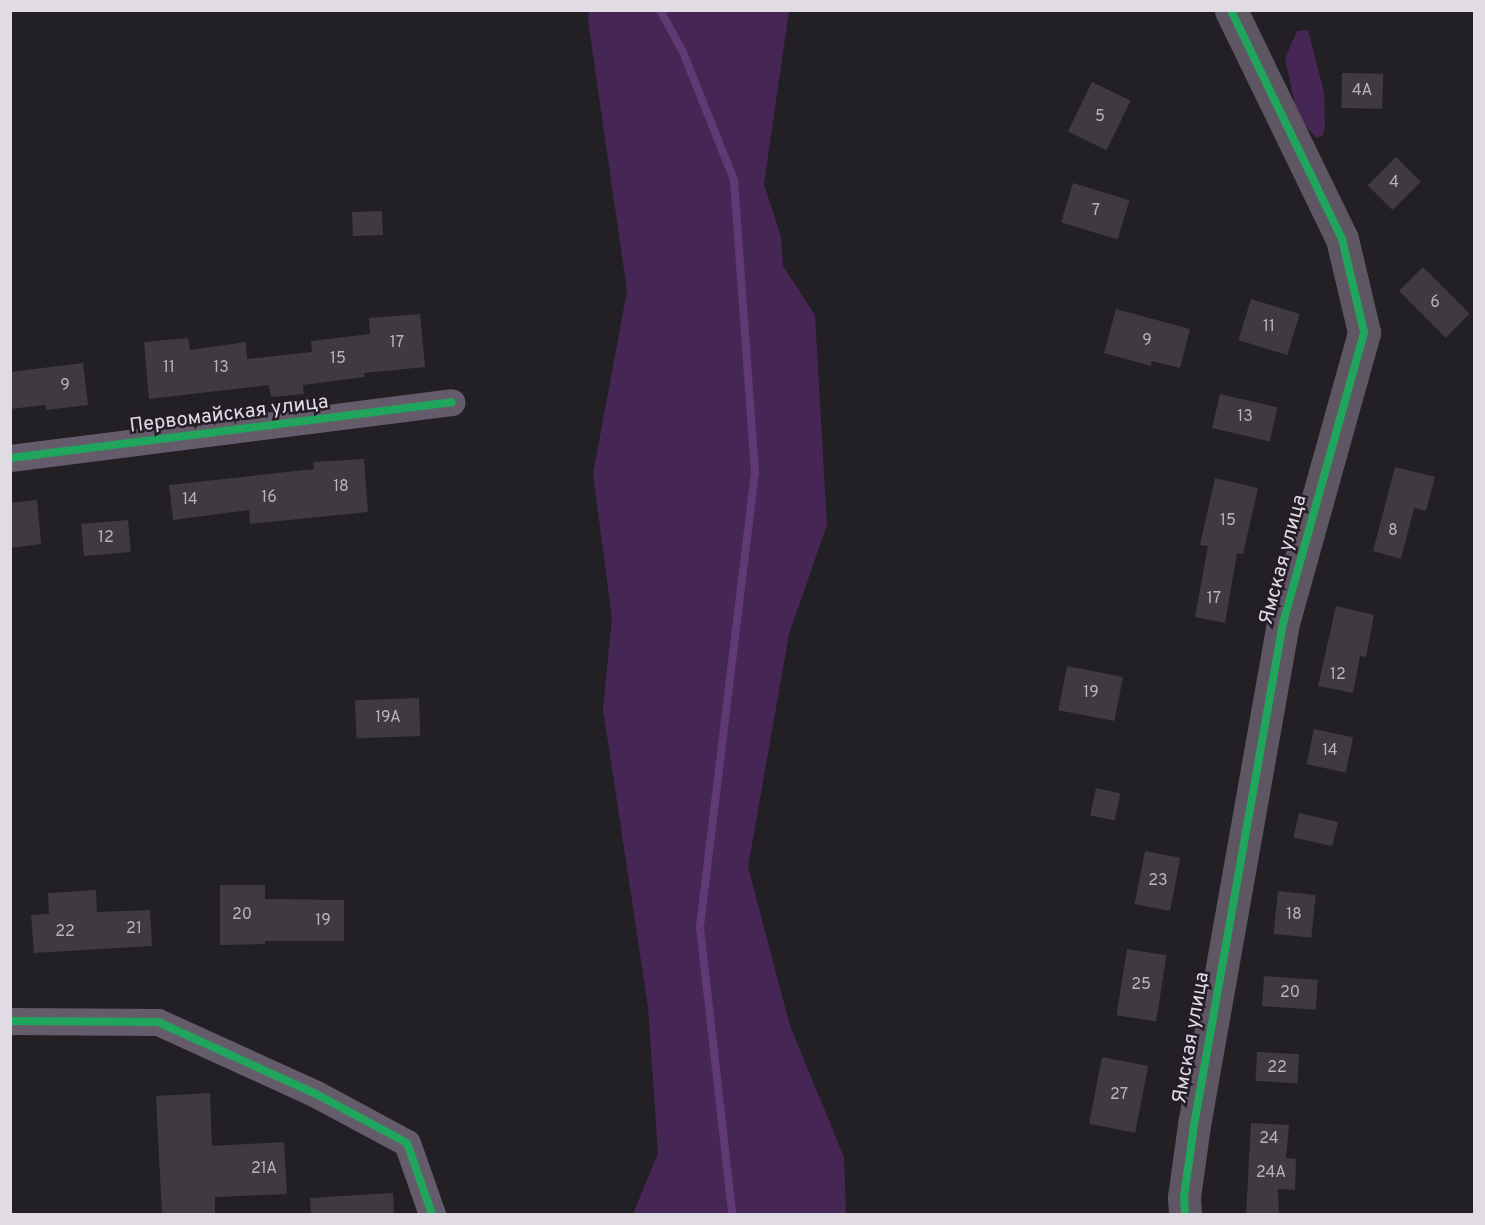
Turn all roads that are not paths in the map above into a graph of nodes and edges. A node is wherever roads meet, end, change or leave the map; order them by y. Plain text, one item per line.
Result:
1 (1231, 10) edge
2 (451, 402) dead end
3 (10, 458) edge
4 (10, 1021) edge
5 (432, 1215) edge
6 (1185, 1215) edge

1 - 6 street, Ямская улица
2 - 3 street, Первомайская улица
4 - 5 street

